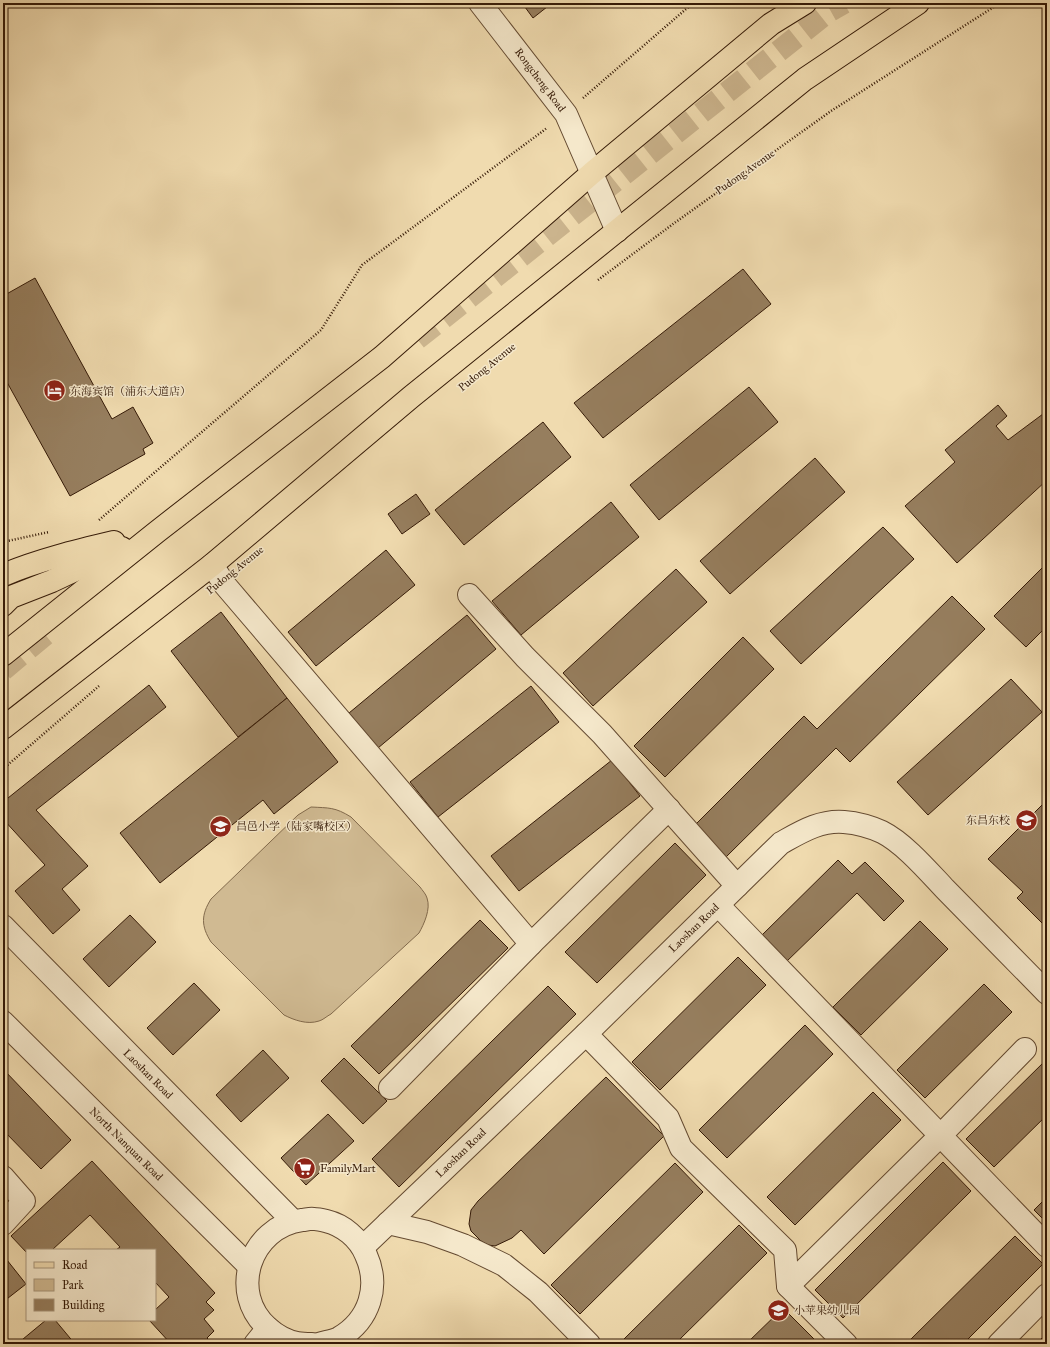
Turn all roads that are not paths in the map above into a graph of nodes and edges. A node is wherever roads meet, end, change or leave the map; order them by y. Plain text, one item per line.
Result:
1 (480, 3) edge
2 (805, 3) edge
3 (918, 3) edge
4 (592, 173) junction
5 (617, 231) junction
6 (158, 531) junction
7 (212, 565) junction
8 (3, 575) edge
9 (469, 595) dead end
10 (3, 605) edge
11 (3, 655) edge
12 (3, 728) edge
13 (669, 809) junction
14 (737, 886) junction
15 (718, 905) junction
16 (3, 926) edge
17 (531, 944) junction
18 (1047, 993) edge
19 (3, 1022) edge
20 (586, 1034) junction
21 (1025, 1049) dead end
22 (390, 1088) dead end
23 (940, 1136) junction
24 (3, 1177) edge
25 (293, 1221) junction
26 (388, 1223) junction
27 (3, 1224) edge
28 (1047, 1246) edge
29 (363, 1247) junction
30 (249, 1266) junction
31 (788, 1286) junction
32 (1047, 1295) edge
33 (262, 1336) edge
34 (312, 1344) edge
35 (319, 1344) edge
36 (589, 1344) edge
37 (846, 1344) edge
38 (998, 1344) edge

1 - 4 street, Rongcheng Road
2 - 4 main road
3 - 5 main road, Pudong Avenue
4 - 5 street, Rongcheng Road
4 - 6 main road
5 - 7 main road, Pudong Avenue
6 - 8 main road
6 - 10 main road
6 - 11 main road
7 - 12 main road, Pudong Avenue
7 - 17 street
9 - 13 street
13 - 14 street
13 - 17 street
14 - 15 street, Laoshan Road
14 - 18 street, Laoshan Road
15 - 20 street, Laoshan Road
15 - 23 street
16 - 25 street, Laoshan Road
17 - 22 street
19 - 30 street, North Nanquan Road
20 - 26 street, Laoshan Road
20 - 31 street
21 - 23 street
23 - 28 street
23 - 31 street
24 - 27 street
25 - 29 street
25 - 30 street
26 - 29 street, Laoshan Road
26 - 36 street
29 - 35 street
30 - 33 street
31 - 37 street
32 - 38 street
33 - 34 street

